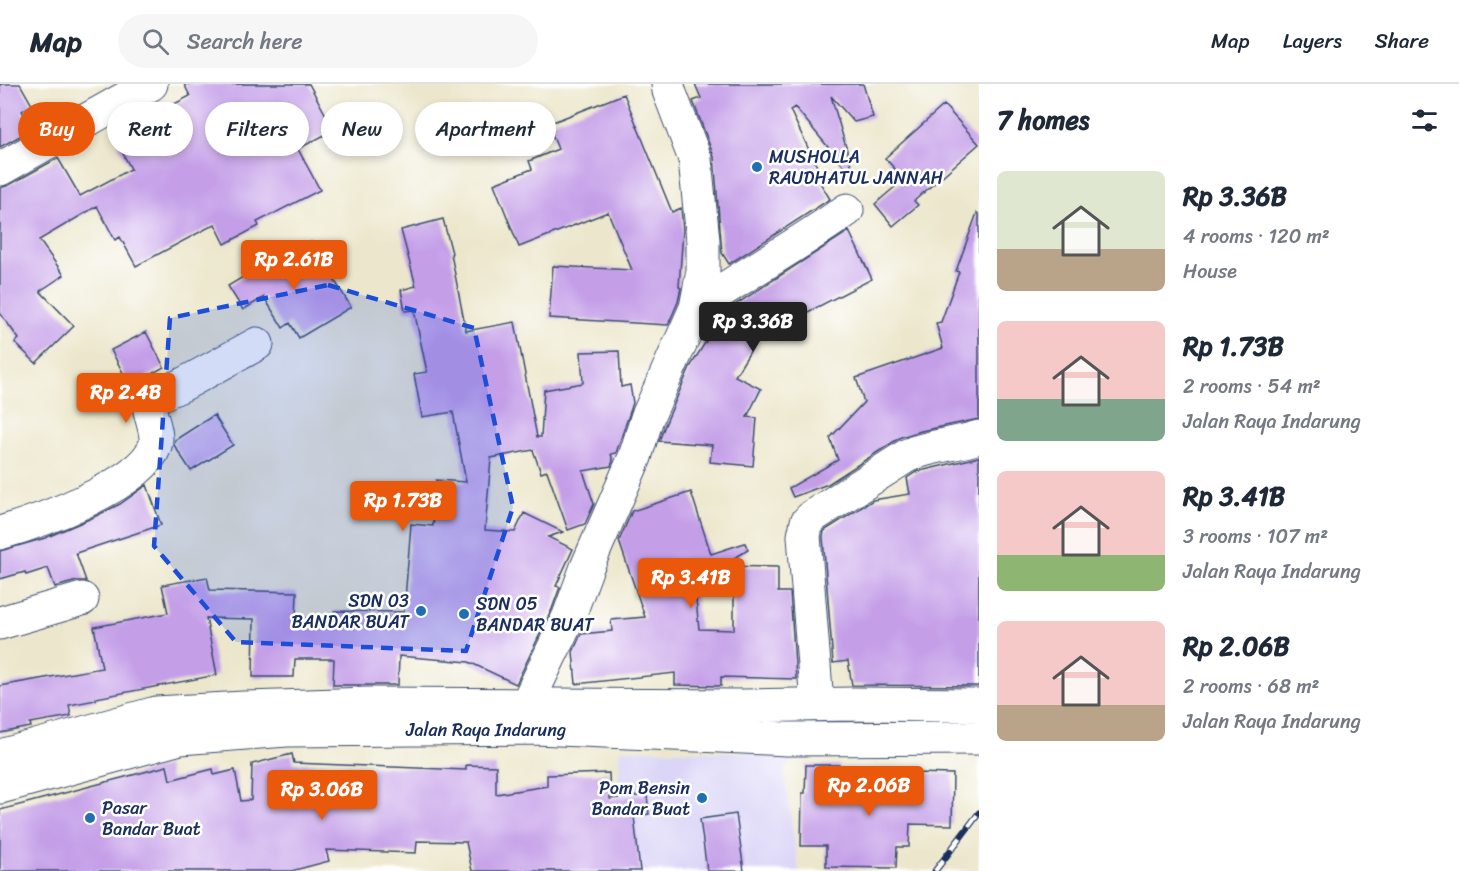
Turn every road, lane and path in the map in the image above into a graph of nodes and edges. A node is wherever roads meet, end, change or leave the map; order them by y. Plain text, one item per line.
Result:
1 (151, 84) edge
2 (669, 84) edge
3 (0, 170) edge
4 (847, 210) dead end
5 (696, 308) junction
6 (257, 344) dead end
7 (979, 437) edge
8 (0, 533) edge
9 (82, 599) dead end
10 (0, 623) edge
11 (527, 704) junction
12 (817, 704) junction
13 (852, 704) junction
14 (971, 705) edge
15 (963, 739) edge
16 (852, 740) junction
17 (0, 756) edge
18 (0, 787) edge

1 - 3 main road
2 - 5 main road
4 - 5 main road
5 - 11 main road
6 - 8 main road
7 - 12 main road
9 - 10 main road
11 - 12 main road, Jalan Raya Indarung
11 - 17 main road, Jalan Raya Indarung
12 - 13 main road, Jalan Raya Indarung
13 - 14 main road, Jalan Raya Indarung
13 - 16 main road
15 - 16 main road, Jalan Raya Indarung
16 - 18 main road, Jalan Raya Indarung

